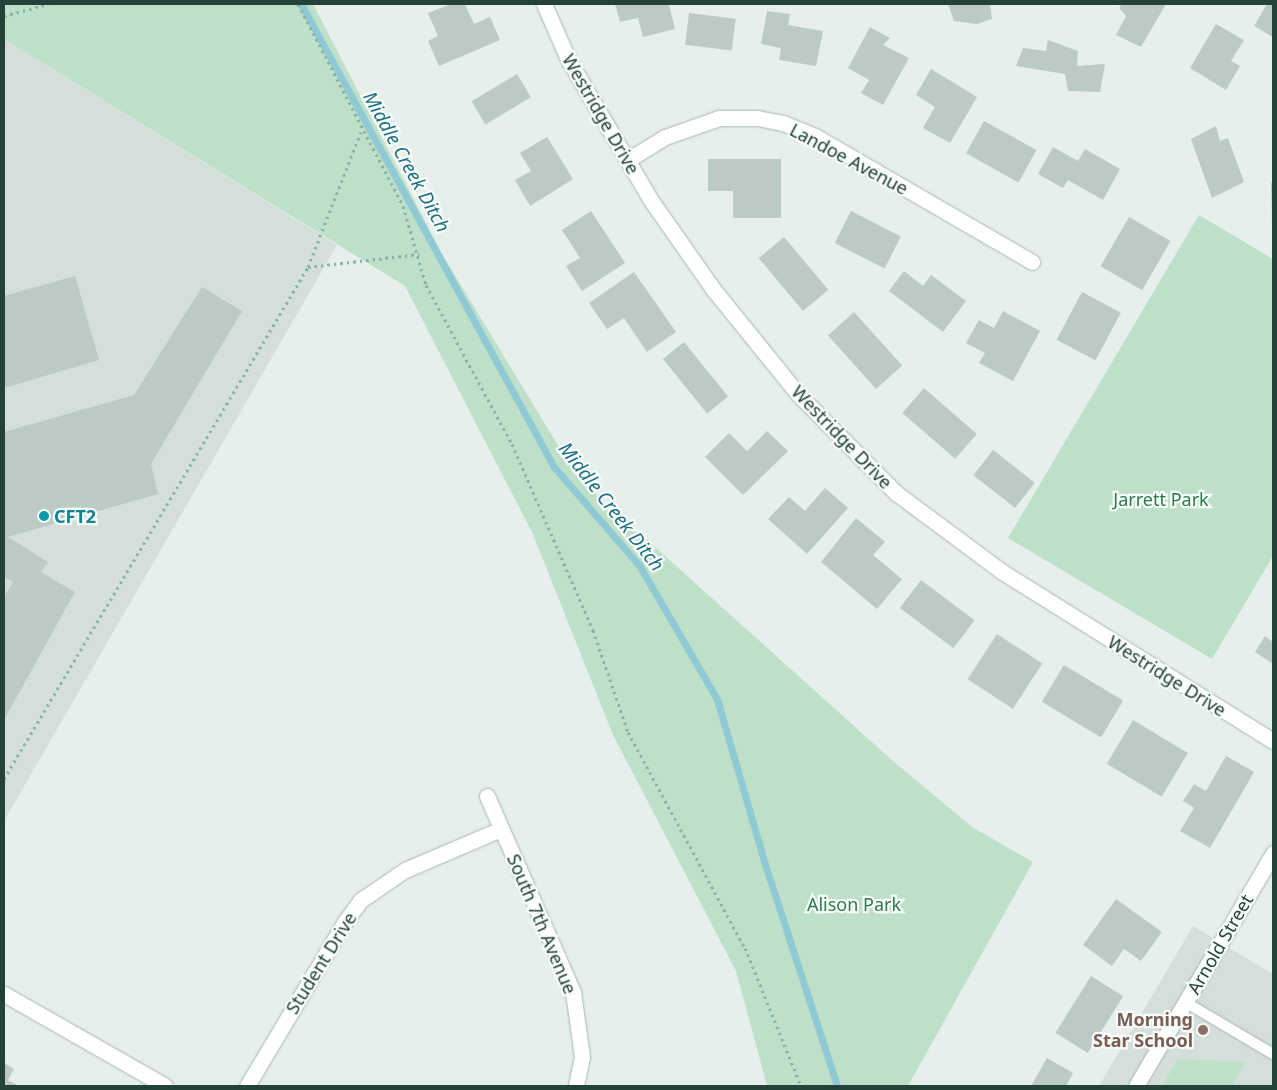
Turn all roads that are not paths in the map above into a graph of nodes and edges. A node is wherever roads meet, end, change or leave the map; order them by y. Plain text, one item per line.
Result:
1 (544, 4) edge
2 (629, 159) junction
3 (1032, 262) dead end
4 (1273, 741) edge
5 (487, 796) dead end
6 (501, 828) junction
7 (1273, 853) edge
8 (4, 994) edge
9 (1185, 1002) junction
10 (1273, 1054) edge
11 (165, 1086) edge
12 (247, 1086) edge
13 (576, 1086) edge
14 (1136, 1086) edge

1 - 2 street, Westridge Drive
2 - 3 street, Landoe Avenue
2 - 4 street, Westridge Drive
5 - 6 street, South 7th Avenue
6 - 12 street, Student Drive
6 - 13 street, South 7th Avenue
7 - 9 street, Arnold Street
8 - 11 street
9 - 10 lane
9 - 14 street, Arnold Street

